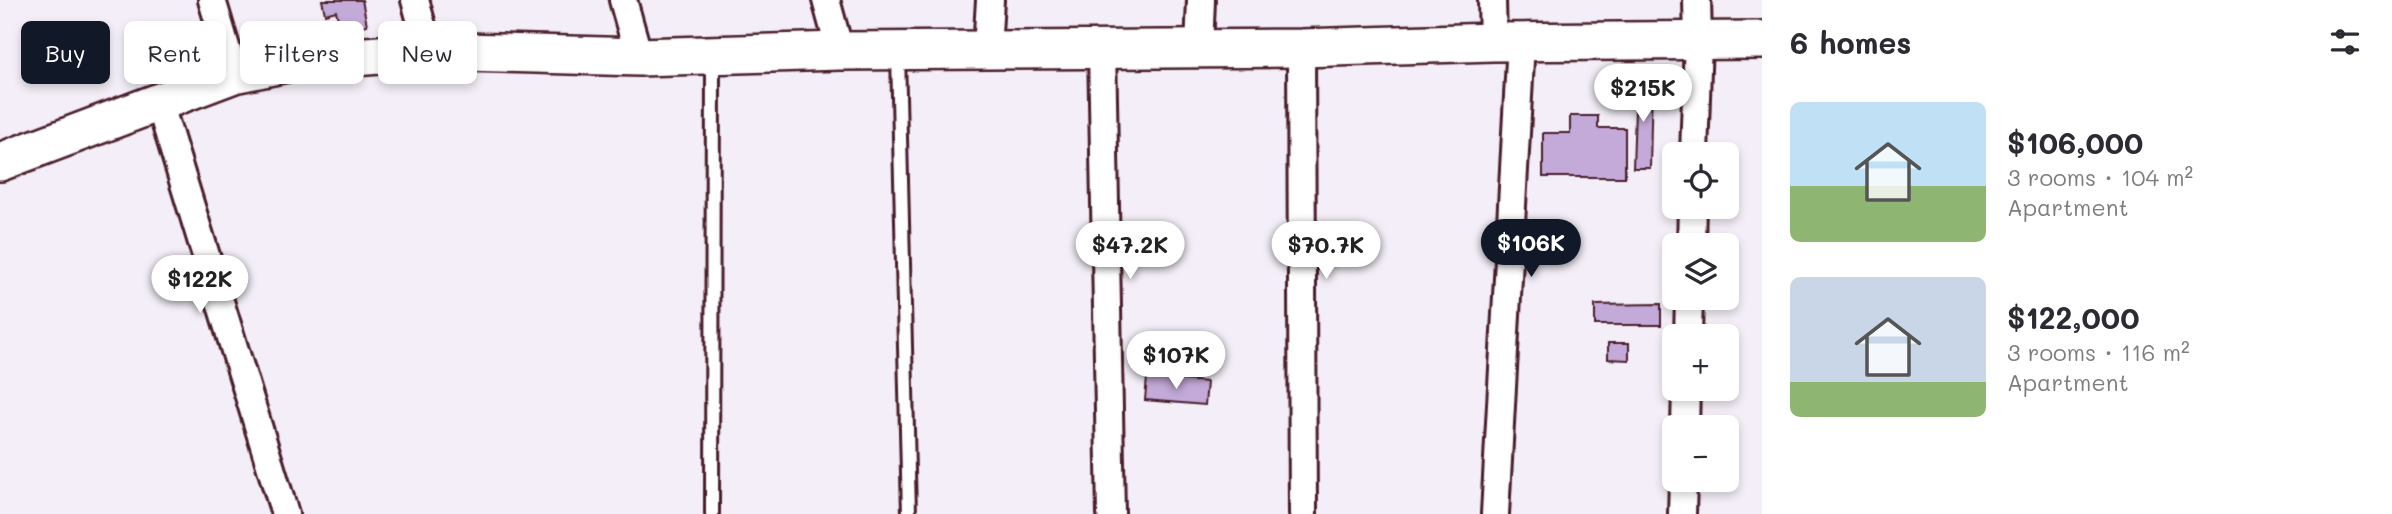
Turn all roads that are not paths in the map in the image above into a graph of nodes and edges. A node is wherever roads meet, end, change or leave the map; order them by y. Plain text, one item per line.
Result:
1 (212, 0) edge
2 (415, 0) edge
3 (623, 0) edge
4 (826, 0) edge
5 (990, 0) edge
6 (1201, 0) edge
7 (1492, 0) edge
8 (1696, 0) edge
9 (421, 21) edge
10 (1762, 40) edge
11 (1698, 41) junction
12 (1507, 42) junction
13 (1301, 47) junction
14 (1199, 48) junction
15 (1102, 49) junction
16 (898, 50) junction
17 (987, 50) junction
18 (841, 51) junction
19 (477, 52) edge
20 (378, 55) edge
21 (713, 55) junction
22 (639, 57) junction
23 (234, 74) junction
24 (159, 102) junction
25 (1694, 142) edge
26 (0, 162) edge
27 (1683, 492) edge
28 (285, 514) edge
29 (712, 514) edge
30 (909, 514) edge
31 (1111, 514) edge
32 (1303, 514) edge
33 (1494, 514) edge
34 (1682, 514) edge

1 - 23 street
2 - 9 street
3 - 22 street
4 - 18 street
5 - 17 street
6 - 14 street
7 - 12 street
8 - 11 street
10 - 11 street
11 - 12 street
11 - 25 street
12 - 13 street
12 - 33 street
13 - 14 street
13 - 32 street
14 - 15 street
15 - 17 street
15 - 31 street
16 - 17 street
16 - 18 street
16 - 30 lane
18 - 21 street
19 - 22 street
20 - 23 street
21 - 22 street
21 - 29 lane
23 - 24 street
24 - 26 street
24 - 28 street
27 - 34 street

